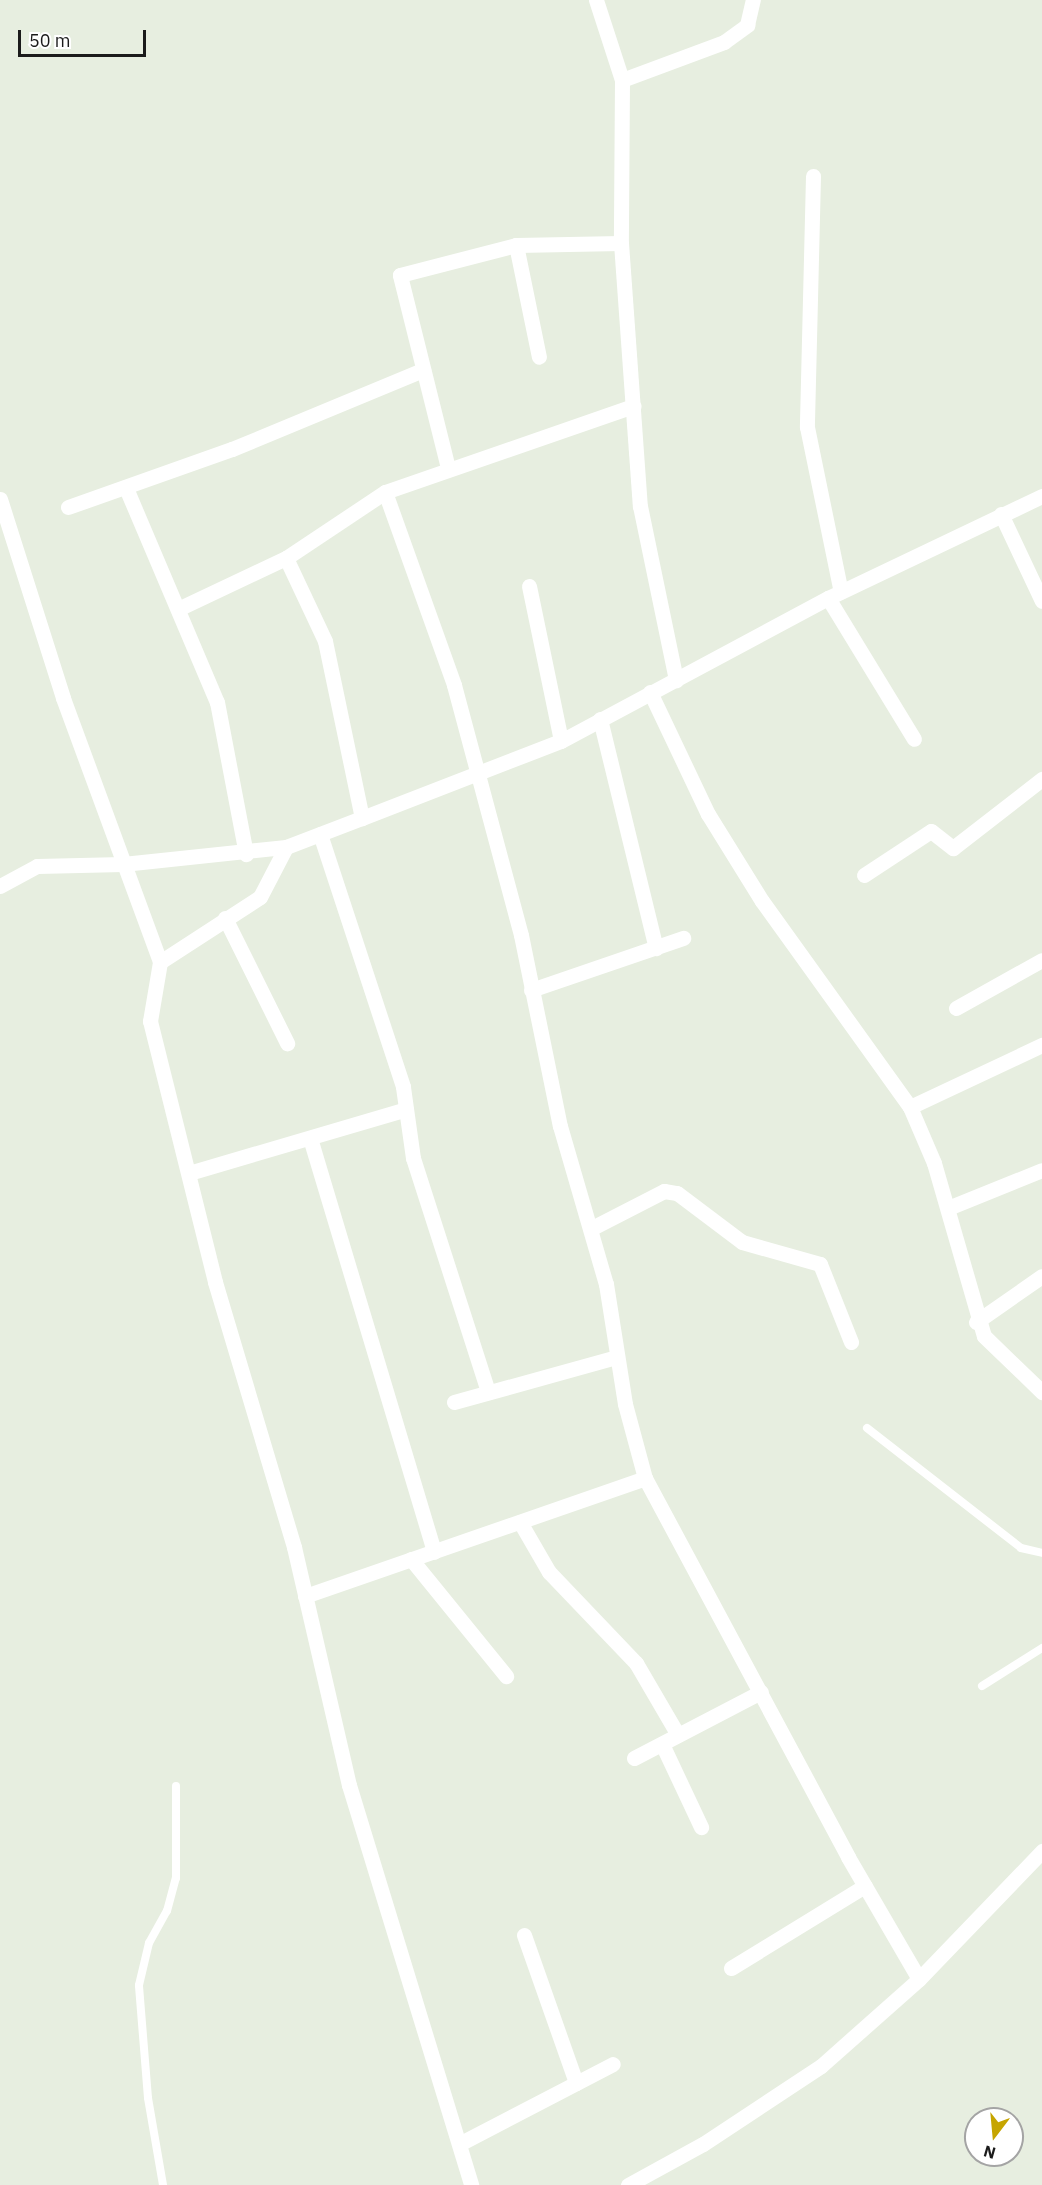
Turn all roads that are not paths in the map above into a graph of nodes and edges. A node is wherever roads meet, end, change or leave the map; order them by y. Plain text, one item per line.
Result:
1 (596, 0) edge
2 (753, 0) edge
3 (622, 80) junction
4 (813, 177) dead end
5 (621, 243) junction
6 (516, 245) junction
7 (539, 357) dead end
8 (423, 370) junction
9 (634, 406) junction
10 (448, 468) junction
11 (126, 488) junction
12 (385, 492) junction
13 (1042, 496) edge
14 (0, 499) edge
15 (68, 507) dead end
16 (1001, 514) junction
17 (286, 558) junction
18 (529, 585) dead end
19 (834, 595) junction
20 (1042, 601) edge
21 (180, 608) junction
22 (676, 680) junction
23 (650, 692) junction
24 (600, 720) junction
25 (914, 739) dead end
26 (561, 741) junction
27 (477, 774) junction
28 (1042, 779) edge
29 (362, 818) junction
30 (320, 834) junction
31 (286, 847) junction
32 (246, 854) junction
33 (123, 864) junction
34 (864, 875) dead end
35 (0, 886) edge
36 (225, 918) junction
37 (683, 938) dead end
38 (656, 948) junction
39 (1042, 960) edge
40 (160, 962) junction
41 (531, 990) junction
42 (956, 1008) dead end
43 (286, 1043) dead end
44 (1042, 1045) edge
45 (910, 1107) junction
46 (406, 1109) junction
47 (310, 1138) junction
48 (1042, 1170) edge
49 (189, 1173) junction
50 (948, 1208) junction
51 (592, 1228) junction
52 (1042, 1276) edge
53 (976, 1322) junction
54 (851, 1342) dead end
55 (616, 1356) junction
56 (488, 1392) junction
57 (1042, 1392) edge
58 (453, 1402) dead end
59 (867, 1428) dead end
60 (645, 1478) junction
61 (520, 1522) junction
62 (434, 1552) junction
63 (1042, 1553) edge
64 (411, 1559) junction
65 (305, 1596) junction
66 (1042, 1648) edge
67 (506, 1676) dead end
68 (982, 1686) dead end
69 (761, 1692) junction
70 (678, 1735) junction
71 (662, 1744) junction
72 (634, 1758) dead end
73 (176, 1786) dead end
74 (701, 1827) dead end
75 (1042, 1851) edge
76 (865, 1886) junction
77 (524, 1935) dead end
78 (730, 1968) dead end
79 (920, 1979) junction
80 (613, 2064) dead end
81 (576, 2083) junction
82 (461, 2143) junction
83 (163, 2185) edge
84 (471, 2185) edge
85 (628, 2185) edge

1 - 3 street
2 - 3 street
3 - 5 street
4 - 19 street
5 - 6 street
5 - 9 street
6 - 7 street
6 - 8 street
8 - 10 street
8 - 11 street
9 - 10 street
9 - 22 street
10 - 12 street
11 - 15 street
11 - 21 street
12 - 17 street
12 - 27 street
13 - 16 street
14 - 33 street
16 - 19 street
16 - 20 street
17 - 21 street
17 - 29 street
18 - 26 street
19 - 22 street
19 - 25 street
21 - 32 street
22 - 23 street
23 - 24 street
23 - 45 street
24 - 26 street
24 - 38 street
26 - 27 street
27 - 29 street
27 - 41 street
28 - 34 street
29 - 30 street
30 - 31 street
30 - 46 street
31 - 32 street
31 - 36 street
32 - 33 street
33 - 35 street
33 - 40 street
36 - 40 street
36 - 43 street
37 - 38 street
38 - 41 street
39 - 42 street
40 - 49 street
41 - 51 street
44 - 45 street
45 - 50 street
46 - 47 street
46 - 56 street
47 - 49 street
47 - 62 street
48 - 50 street
49 - 65 street
50 - 53 street
51 - 54 street
51 - 55 street
52 - 53 street
53 - 57 street
55 - 56 street
55 - 60 street
56 - 58 street
59 - 63 lane
60 - 61 street
60 - 69 street
61 - 62 street
61 - 70 street
62 - 64 street
64 - 65 street
64 - 67 street
65 - 82 street
66 - 68 lane
69 - 70 street
69 - 76 street
70 - 71 street
71 - 72 street
71 - 74 street
73 - 83 lane
75 - 79 street
76 - 78 street
76 - 79 street
77 - 81 street
79 - 85 street
80 - 81 street
81 - 82 street
82 - 84 street

